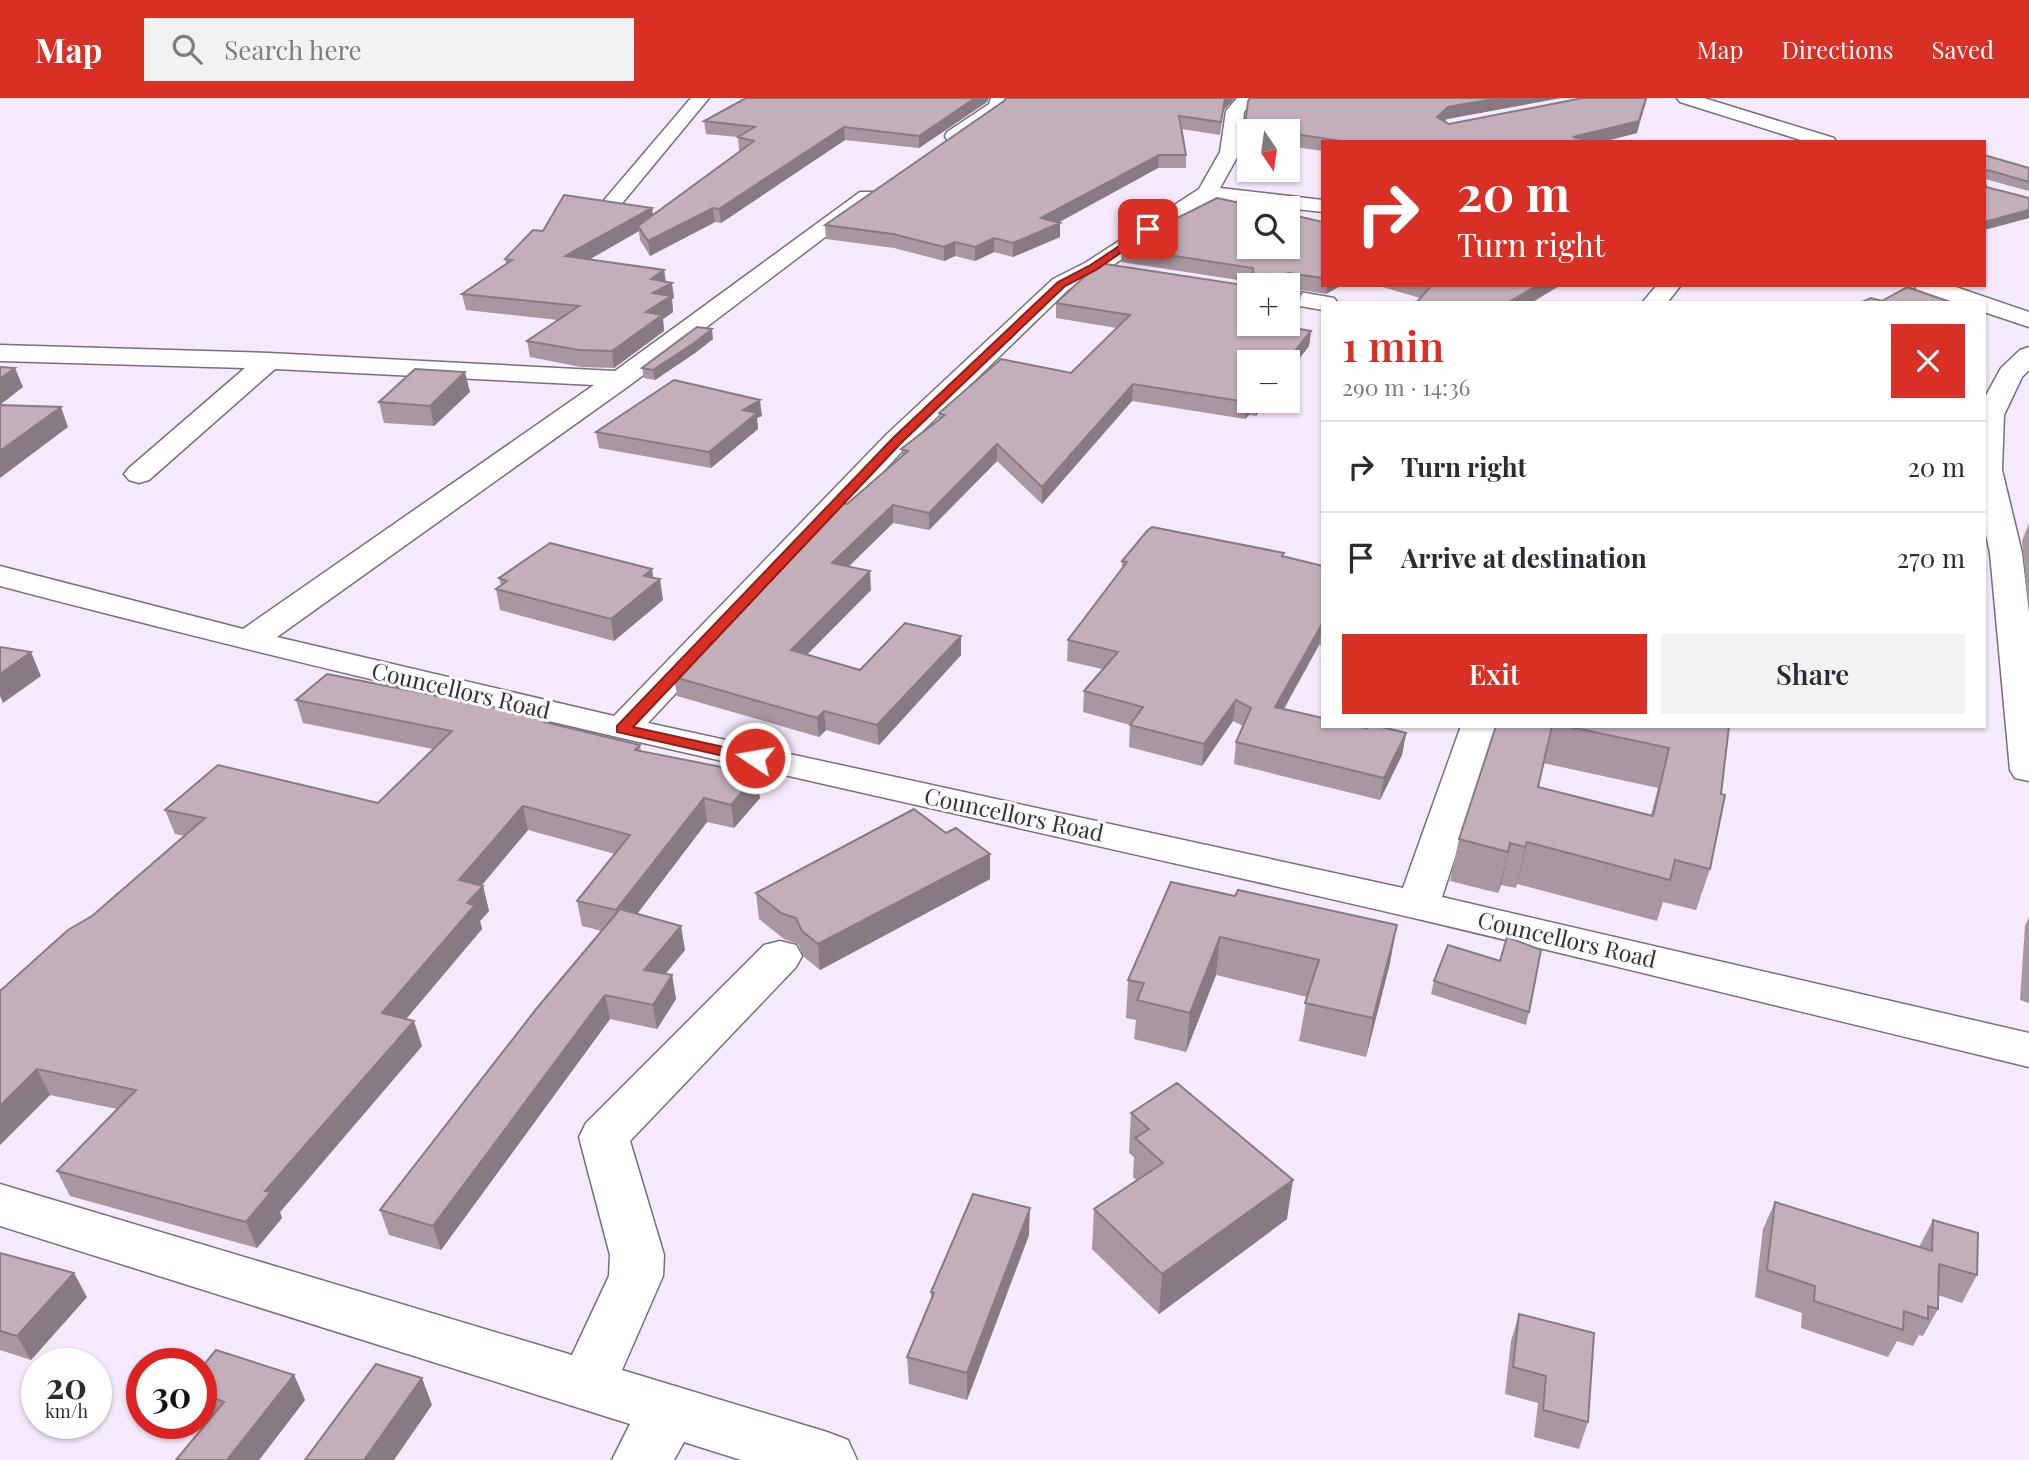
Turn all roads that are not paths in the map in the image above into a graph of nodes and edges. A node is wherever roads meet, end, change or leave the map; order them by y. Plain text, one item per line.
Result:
1 (700, 98) edge
2 (1000, 98) edge
3 (1245, 98) edge
4 (1686, 98) edge
5 (1805, 136) junction
6 (1787, 140) edge
7 (1820, 140) edge
8 (939, 146) edge
9 (893, 178) edge
10 (1206, 192) junction
11 (612, 203) edge
12 (1321, 205) edge
13 (1093, 268) junction
14 (1127, 274) edge
15 (1668, 287) edge
16 (1931, 287) edge
17 (1300, 299) edge
18 (1656, 301) edge
19 (1976, 301) edge
20 (1321, 302) edge
21 (1986, 304) edge
22 (2029, 320) edge
23 (0, 353) edge
24 (2029, 355) edge
25 (269, 360) junction
26 (621, 379) junction
27 (139, 474) dead end
28 (0, 576) edge
29 (249, 641) junction
30 (1479, 728) edge
31 (622, 729) junction
32 (2029, 770) edge
33 (1419, 905) junction
34 (780, 956) dead end
35 (2029, 1050) edge
36 (0, 1205) edge
37 (586, 1386) junction
38 (656, 1436) edge
39 (827, 1460) edge

1 - 11 street
2 - 8 street
3 - 10 street
4 - 5 street
5 - 6 street
5 - 7 street
9 - 26 street
10 - 12 street
10 - 13 street
13 - 14 street
13 - 31 street
15 - 18 street
16 - 19 street
17 - 20 street
21 - 22 street
23 - 25 street
24 - 32 street
25 - 26 street
25 - 27 street
26 - 29 street
28 - 29 street, Councellors Road
29 - 31 street, Councellors Road
30 - 33 street
31 - 33 street, Councellors Road
33 - 35 street, Councellors Road
34 - 37 street
36 - 37 street
37 - 38 street
38 - 39 street

